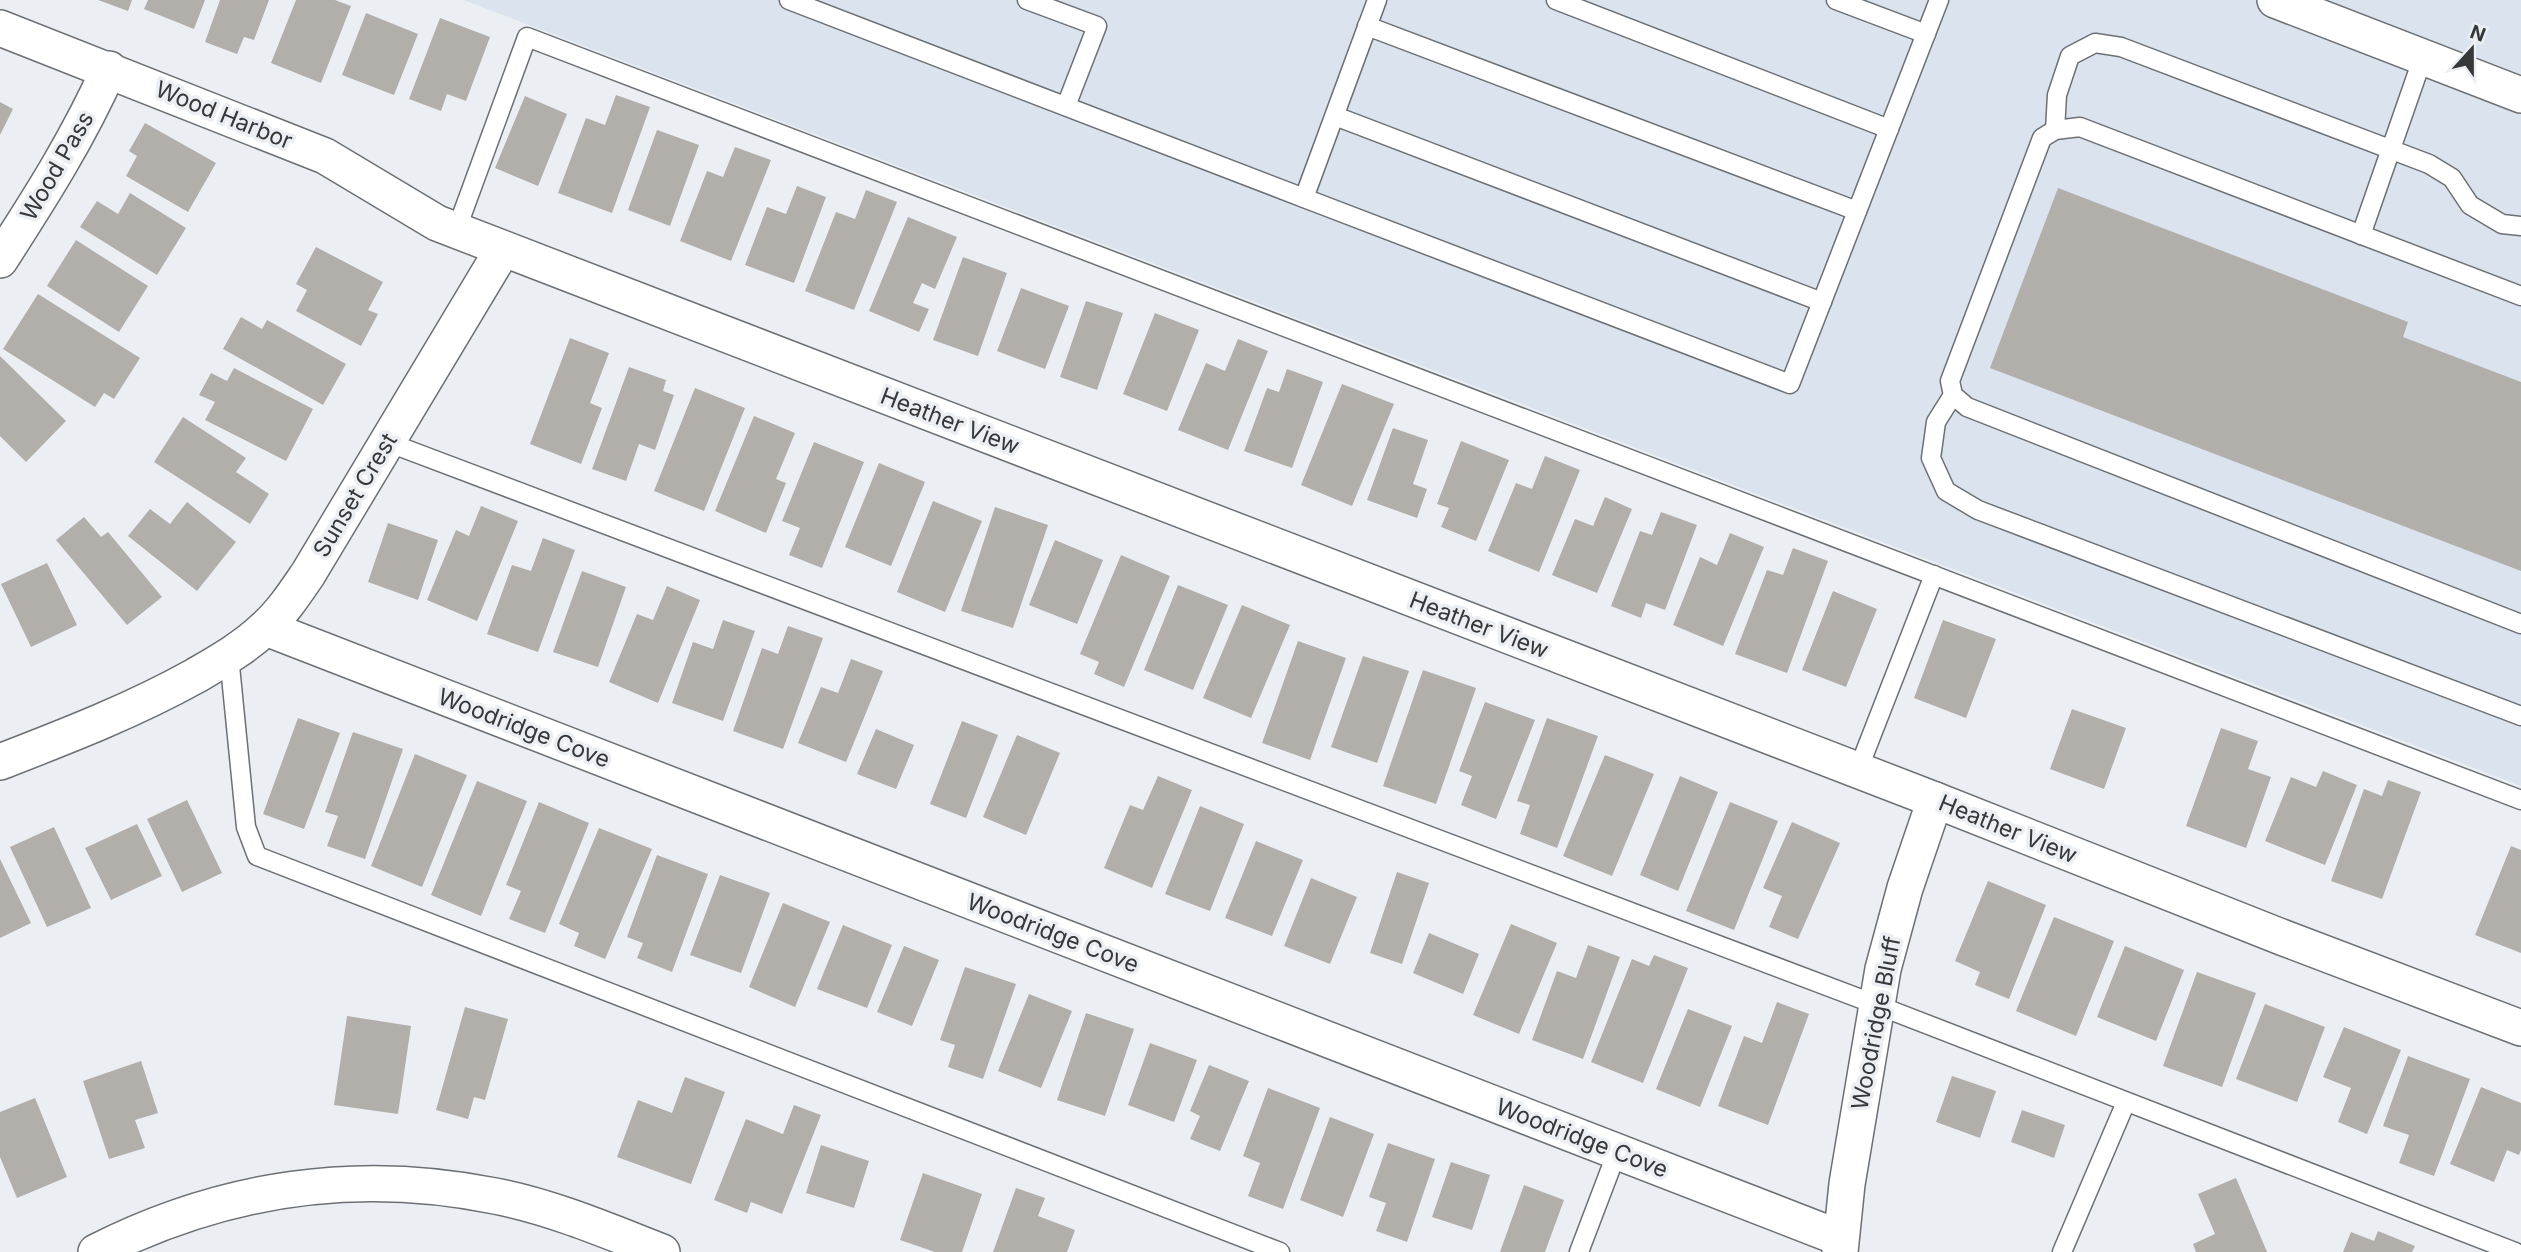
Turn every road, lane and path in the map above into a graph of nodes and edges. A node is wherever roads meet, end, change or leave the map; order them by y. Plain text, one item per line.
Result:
1 (789, 0) edge
2 (1027, 0) edge
3 (1377, 0) edge
4 (1556, 0) edge
5 (1836, 0) edge
6 (1939, 0) edge
7 (2276, 0) edge
8 (1367, 26) junction
9 (0, 29) edge
10 (1926, 34) junction
11 (2423, 58) junction
12 (109, 69) junction
13 (2521, 95) edge
14 (1066, 106) junction
15 (1335, 116) junction
16 (1889, 129) junction
17 (2055, 130) junction
18 (2391, 149) junction
19 (1304, 198) junction
20 (1857, 211) junction
21 (2521, 226) edge
22 (447, 227) junction
23 (2361, 235) junction
24 (503, 249) junction
25 (0, 260) edge
26 (2521, 296) edge
27 (1822, 302) junction
28 (1954, 395) junction
29 (387, 442) junction
30 (1934, 575) junction
31 (2521, 624) edge
32 (266, 628) junction
33 (229, 656) junction
34 (2521, 716) edge
35 (0, 762) edge
36 (1858, 770) junction
37 (1935, 800) junction
38 (2521, 800) edge
39 (1877, 1005) junction
40 (2521, 1028) edge
41 (2126, 1101) junction
42 (1617, 1152) junction
43 (1840, 1245) edge
44 (96, 1252) edge
45 (662, 1252) edge
46 (1280, 1252) edge
47 (1579, 1252) edge
48 (2062, 1252) edge
49 (2515, 1252) edge

1 - 14 lane
2 - 14 lane
3 - 8 lane
4 - 16 lane
5 - 10 lane
6 - 10 lane
7 - 11 street
8 - 15 lane
8 - 20 lane
9 - 12 street, Wood Harbor
10 - 16 lane
11 - 13 street
11 - 18 lane
12 - 22 street, Wood Harbor
12 - 25 street, Wood Pass
14 - 19 lane
15 - 19 lane
15 - 27 lane
16 - 20 lane
17 - 18 lane
17 - 23 lane
17 - 28 lane
18 - 21 lane
18 - 23 lane
19 - 27 lane
20 - 27 lane
22 - 24 street, Heather View
22 - 30 lane
23 - 26 lane
24 - 29 street, Sunset Crest
24 - 36 street, Heather View
28 - 31 lane
28 - 34 lane
29 - 32 street, Sunset Crest
29 - 39 lane
30 - 36 lane
30 - 38 lane
32 - 33 street, Sunset Crest
32 - 42 street, Woodridge Cove
33 - 35 street, Sunset Crest
33 - 46 lane
36 - 37 street, Heather View
37 - 39 street, Woodridge Bluff
37 - 40 street, Heather View
39 - 41 lane
39 - 43 street, Woodridge Bluff
41 - 48 lane
41 - 49 lane
42 - 43 street, Woodridge Cove
42 - 47 lane
44 - 45 street

